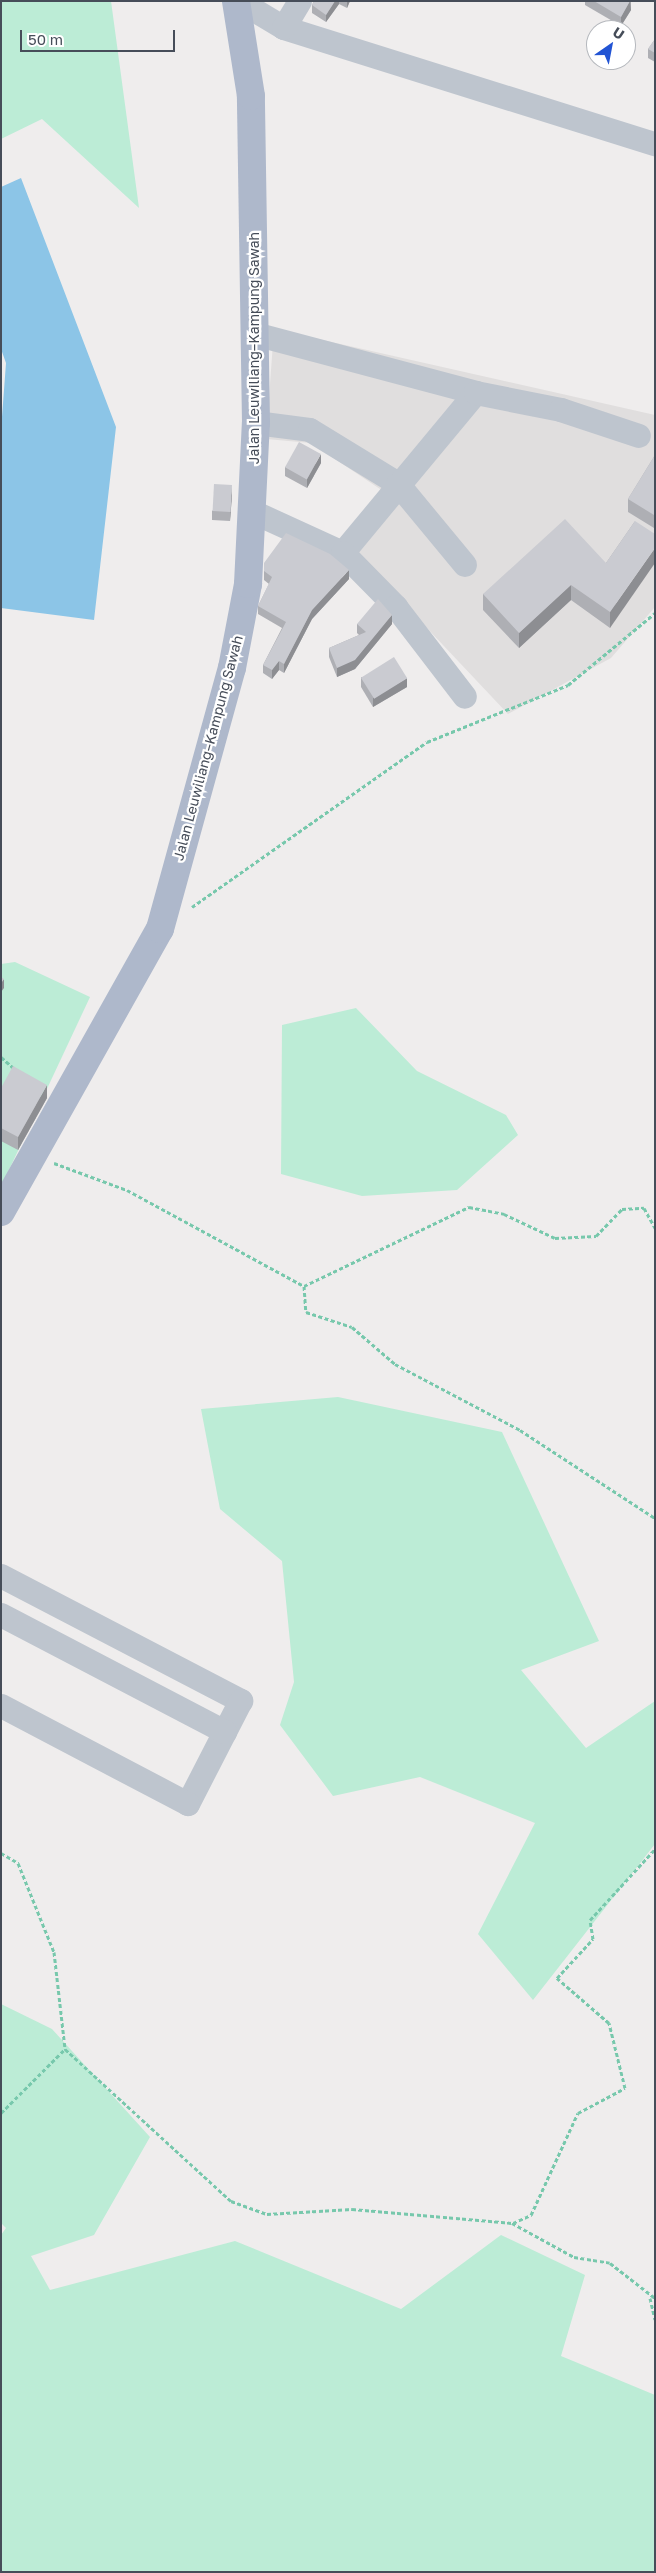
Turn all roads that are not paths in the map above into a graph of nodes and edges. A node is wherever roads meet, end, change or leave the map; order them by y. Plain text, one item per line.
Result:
1 (238, 1) edge
2 (300, 1) edge
3 (284, 28) junction
4 (655, 144) edge
5 (255, 334) junction
6 (476, 393) junction
7 (256, 423) junction
8 (639, 436) dead end
9 (398, 484) junction
10 (253, 512) junction
11 (344, 553) junction
12 (465, 565) dead end
13 (465, 697) dead end
14 (18, 1171) edge
15 (1, 1212) edge
16 (1, 1576) edge
17 (1, 1615) edge
18 (1, 1706) edge
19 (226, 1732) junction

1 - 3 street
1 - 5 main road, Jalan Leuwiliang–Kampung Sawah
2 - 3 street
3 - 4 street
5 - 6 street
5 - 7 main road, Jalan Leuwiliang–Kampung Sawah
6 - 8 street
6 - 9 street
7 - 9 street
7 - 10 main road, Jalan Leuwiliang–Kampung Sawah
9 - 11 street
9 - 12 street
10 - 11 street
10 - 14 main road, Jalan Leuwiliang–Kampung Sawah
11 - 13 street
14 - 15 main road, Jalan Leuwiliang–Kampung Sawah
16 - 19 street
17 - 19 street
18 - 19 street

